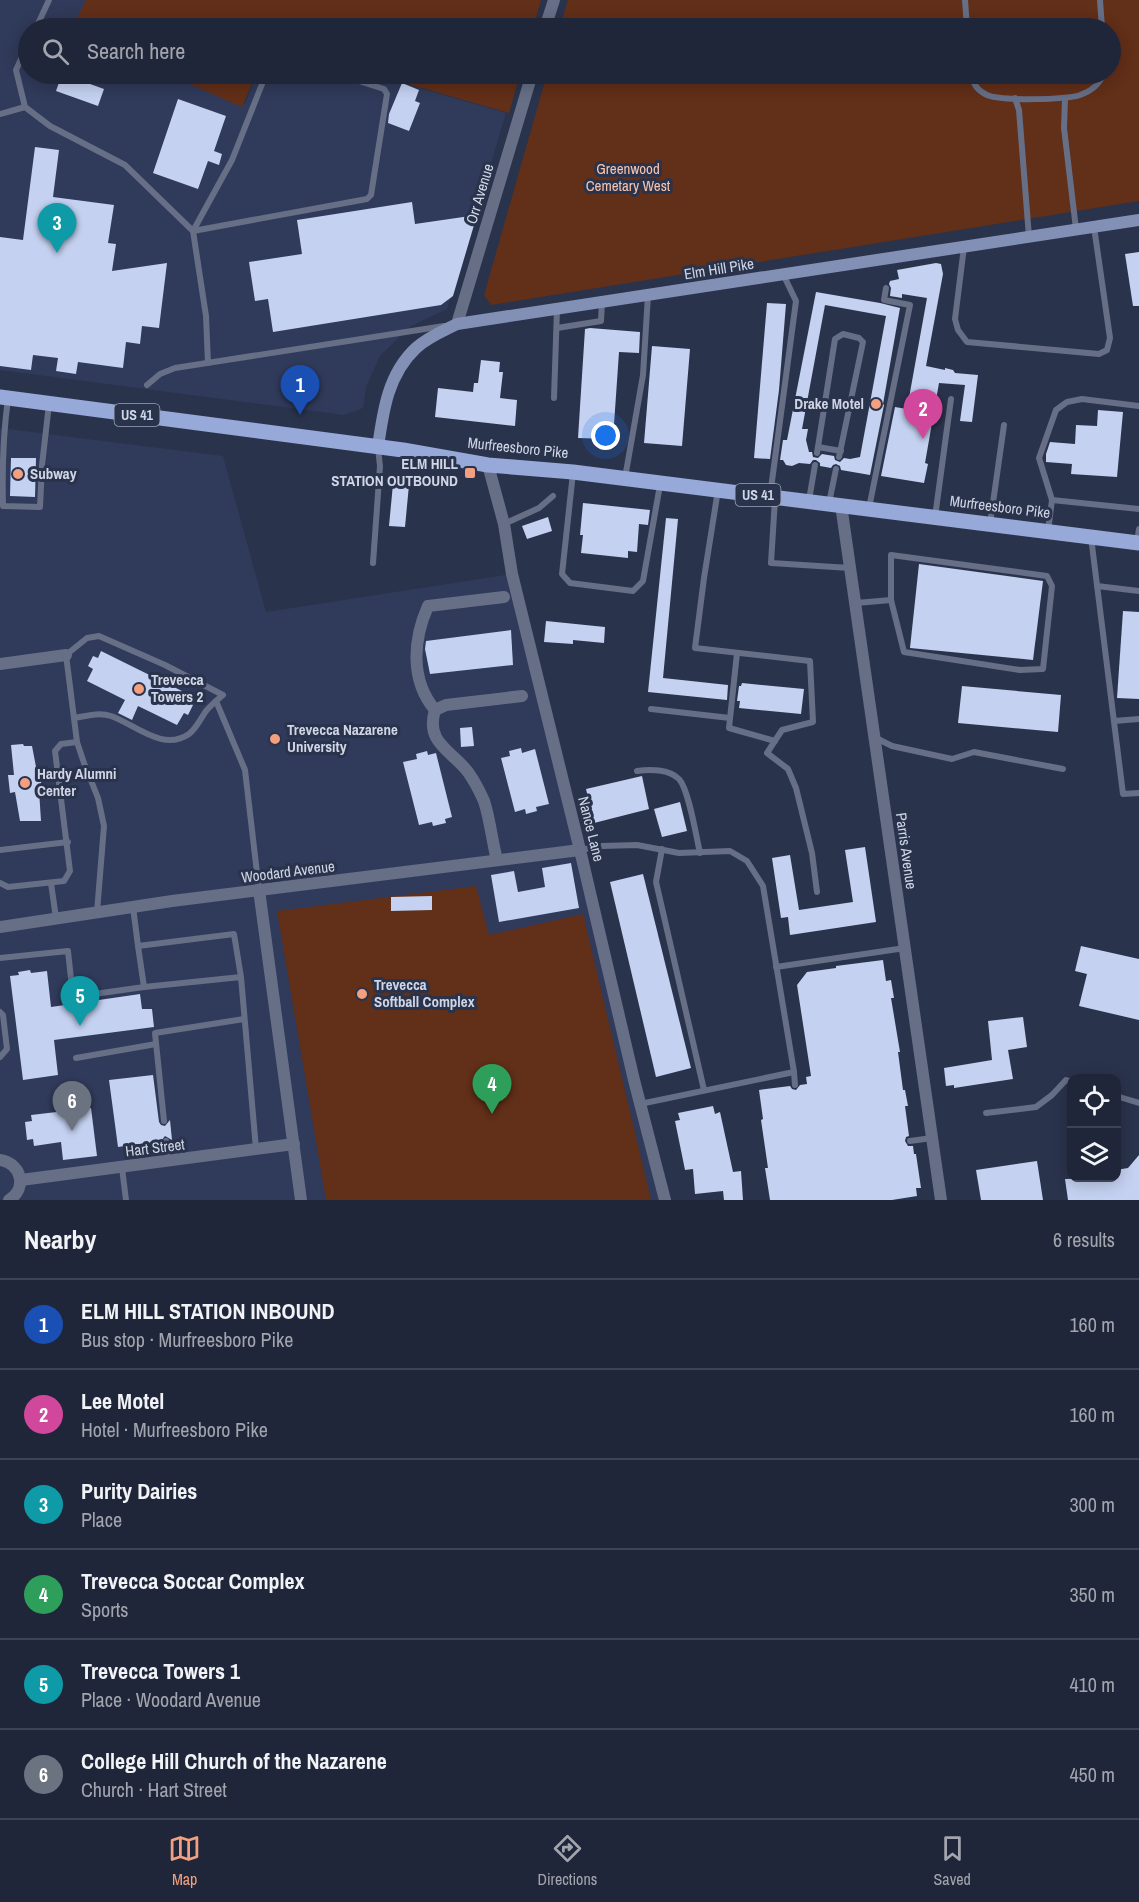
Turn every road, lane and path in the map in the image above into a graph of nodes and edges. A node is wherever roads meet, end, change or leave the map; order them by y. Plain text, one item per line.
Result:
1 (49, 0) edge
2 (554, 0) edge
3 (965, 0) edge
4 (1100, 0) edge
5 (41, 18) edge
6 (548, 18) edge
7 (966, 18) edge
8 (1101, 18) edge
9 (19, 84) edge
10 (262, 84) edge
11 (368, 84) edge
12 (529, 84) edge
13 (974, 84) edge
14 (1098, 84) edge
15 (1015, 98) junction
16 (1065, 98) junction
17 (25, 107) junction
18 (0, 114) edge
19 (1139, 220) edge
20 (1094, 227) junction
21 (1076, 230) junction
22 (193, 231) junction
23 (1029, 237) junction
24 (964, 247) junction
25 (783, 274) junction
26 (886, 288) dead end
27 (648, 295) junction
28 (602, 302) junction
29 (557, 309) junction
30 (457, 324) junction
31 (557, 328) junction
32 (208, 363) junction
33 (147, 385) dead end
34 (4, 397) edge
35 (554, 398) dead end
36 (951, 399) dead end
37 (50, 404) junction
38 (1139, 406) edge
39 (1004, 425) dead end
40 (378, 447) junction
41 (818, 450) joint
42 (488, 465) junction
43 (815, 465) dead end
44 (836, 469) dead end
45 (573, 472) junction
46 (625, 478) junction
47 (660, 483) junction
48 (718, 490) junction
49 (553, 496) dead end
50 (773, 497) junction
51 (1052, 500) junction
52 (809, 501) junction
53 (835, 505) junction
54 (869, 509) junction
55 (1139, 509) edge
56 (935, 517) junction
57 (504, 524) junction
58 (990, 524) junction
59 (1048, 531) junction
60 (1090, 537) junction
61 (1138, 538) edge
62 (373, 563) dead end
63 (850, 568) junction
64 (1097, 586) junction
65 (1139, 591) edge
66 (504, 597) dead end
67 (891, 600) junction
68 (855, 603) junction
69 (737, 653) junction
70 (66, 655) junction
71 (0, 664) edge
72 (522, 696) dead end
73 (216, 701) junction
74 (651, 708) dead end
75 (435, 710) junction
76 (74, 718) junction
77 (730, 718) junction
78 (1139, 719) edge
79 (1114, 721) junction
80 (874, 737) junction
81 (775, 741) junction
82 (77, 742) junction
83 (1063, 769) dead end
84 (637, 771) dead end
85 (1139, 793) edge
86 (68, 842) junction
87 (662, 849) junction
88 (0, 850) edge
89 (580, 850) junction
90 (700, 853) junction
91 (496, 861) junction
92 (0, 883) edge
93 (51, 883) junction
94 (259, 890) junction
95 (817, 892) dead end
96 (133, 907) junction
97 (97, 912) junction
98 (56, 919) junction
99 (0, 927) edge
100 (138, 946) junction
101 (905, 948) junction
102 (0, 958) edge
103 (776, 967) junction
104 (241, 977) junction
105 (144, 987) junction
106 (0, 1012) edge
107 (244, 1019) junction
108 (156, 1044) junction
109 (0, 1057) edge
110 (76, 1058) dead end
111 (794, 1072) junction
112 (1067, 1080) edge
113 (795, 1085) dead end
114 (704, 1090) junction
115 (1121, 1098) edge
116 (1139, 1103) edge
117 (640, 1104) junction
118 (986, 1113) dead end
119 (164, 1121) dead end
120 (932, 1138) junction
121 (166, 1141) dead end
122 (910, 1141) dead end
123 (294, 1144) junction
124 (256, 1150) junction
125 (0, 1160) edge
126 (168, 1161) junction
127 (122, 1168) junction
128 (21, 1180) junction
129 (9, 1200) edge
130 (126, 1200) edge
131 (301, 1200) edge
132 (664, 1200) edge
133 (941, 1200) edge

1 - 5 lane
2 - 6 street
3 - 7 lane
4 - 8 lane
9 - 17 lane
10 - 22 lane
11 - 22 lane
12 - 30 street, Orr Avenue
13 - 15 lane
14 - 16 lane
15 - 16 lane
15 - 23 lane
16 - 21 lane
17 - 18 lane
17 - 22 lane
19 - 20 main road, Elm Hill Pike
20 - 21 main road, Elm Hill Pike
20 - 24 lane
21 - 23 main road, Elm Hill Pike
22 - 32 lane
23 - 24 main road, Elm Hill Pike
24 - 25 main road, Elm Hill Pike
25 - 27 main road, Elm Hill Pike
25 - 50 lane
26 - 54 lane
27 - 28 main road, Elm Hill Pike
27 - 46 lane
28 - 29 main road, Elm Hill Pike
28 - 31 lane
29 - 30 main road, Elm Hill Pike
29 - 31 lane
30 - 32 lane
30 - 40 main road, Elm Hill Pike
31 - 35 lane
32 - 33 lane
34 - 37 main road, Murfreesboro Pike / US 41
34 - 37 lane
36 - 56 lane
37 - 40 main road, Murfreesboro Pike / US 41
38 - 51 lane
39 - 58 lane
40 - 42 main road, Murfreesboro Pike / US 41
40 - 62 lane
41 - 41 lane
42 - 45 main road, Murfreesboro Pike / US 41
42 - 57 street, Nance Lane
43 - 52 lane
44 - 53 lane
45 - 46 main road, Murfreesboro Pike / US 41
45 - 47 lane
46 - 47 main road, Murfreesboro Pike / US 41
47 - 48 main road, Murfreesboro Pike / US 41
48 - 50 main road, Murfreesboro Pike / US 41
48 - 69 lane
49 - 57 lane
50 - 52 main road, Murfreesboro Pike / US 41
50 - 63 lane
51 - 55 lane
51 - 59 lane
52 - 53 main road, Murfreesboro Pike / US 41
53 - 54 main road, Murfreesboro Pike / US 41
53 - 63 street, Parris Avenue
54 - 56 main road, Murfreesboro Pike / US 41
56 - 58 main road, Murfreesboro Pike / US 41
57 - 89 street, Nance Lane
58 - 59 main road, Murfreesboro Pike / US 41
59 - 60 main road, Murfreesboro Pike / US 41
60 - 61 main road, Murfreesboro Pike / US 41
60 - 64 lane
63 - 68 street, Parris Avenue
64 - 65 lane
64 - 79 lane
66 - 75 street
67 - 67 lane
67 - 68 lane
68 - 80 street, Parris Avenue
69 - 77 lane
69 - 81 lane
70 - 71 street
70 - 73 lane
70 - 76 lane
72 - 75 street
73 - 76 lane
73 - 94 lane
74 - 77 lane
75 - 91 street
76 - 82 lane
77 - 81 lane
78 - 79 lane
79 - 85 lane
80 - 83 lane
80 - 101 street, Parris Avenue
81 - 95 lane
82 - 86 lane
82 - 97 lane
84 - 90 lane
86 - 88 lane
86 - 93 lane
87 - 89 lane
87 - 90 lane
87 - 114 lane
89 - 91 street, Woodard Avenue
89 - 117 street, Nance Lane
90 - 103 lane
91 - 94 street, Woodard Avenue
92 - 93 lane
93 - 98 lane
94 - 96 street, Woodard Avenue
94 - 123 street
96 - 97 street, Woodard Avenue
96 - 100 lane
97 - 98 street, Woodard Avenue
98 - 99 street, Woodard Avenue
100 - 104 lane
100 - 105 lane
101 - 103 lane
101 - 120 street, Parris Avenue
102 - 105 lane
103 - 111 lane
104 - 105 lane
104 - 107 lane
106 - 109 lane
107 - 108 lane
107 - 124 lane
108 - 110 lane
108 - 119 lane
111 - 113 lane
111 - 114 lane
112 - 118 lane
114 - 117 lane
115 - 116 lane
117 - 132 street, Nance Lane
120 - 122 lane
120 - 133 street, Parris Avenue
121 - 126 lane
123 - 124 street, Hart Street
123 - 131 street
124 - 126 street, Hart Street
125 - 128 street
126 - 127 street, Hart Street
127 - 128 street, Hart Street
127 - 130 lane
128 - 129 street

